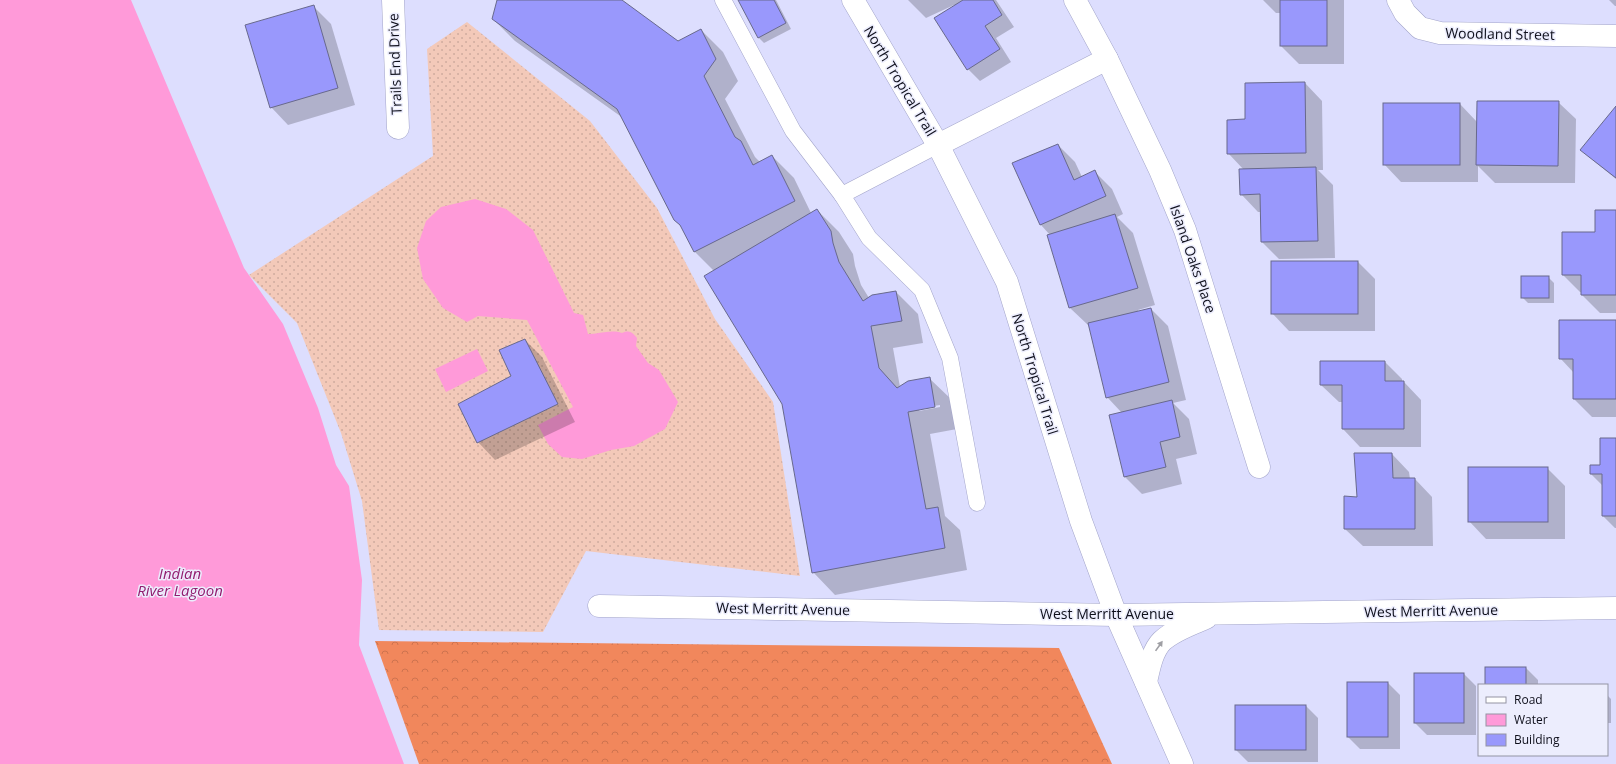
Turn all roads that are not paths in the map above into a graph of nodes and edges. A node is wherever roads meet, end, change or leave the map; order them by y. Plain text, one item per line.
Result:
1 (393, 0) edge
2 (853, 0) edge
3 (1075, 0) edge
4 (1398, 0) edge
5 (721, 2) edge
6 (1616, 36) edge
7 (1107, 59) junction
8 (398, 128) dead end
9 (938, 145) junction
10 (842, 194) junction
11 (1259, 467) dead end
12 (977, 503) dead end
13 (598, 606) dead end
14 (1616, 608) edge
15 (1216, 614) junction
16 (1116, 615) junction
17 (1146, 682) junction
18 (1182, 764) edge

1 - 8 street, Trails End Drive
2 - 9 street, North Tropical Trail
3 - 7 street, Island Oaks Place
4 - 6 street, Woodland Street
5 - 10 lane
7 - 9 street
7 - 11 street, Island Oaks Place
9 - 10 lane
9 - 16 street, North Tropical Trail
10 - 12 lane
13 - 16 street, West Merritt Avenue
14 - 15 street, West Merritt Avenue
15 - 16 street, West Merritt Avenue
17 -> 15 street
16 - 17 street, North Tropical Trail
17 - 18 street, North Tropical Trail

